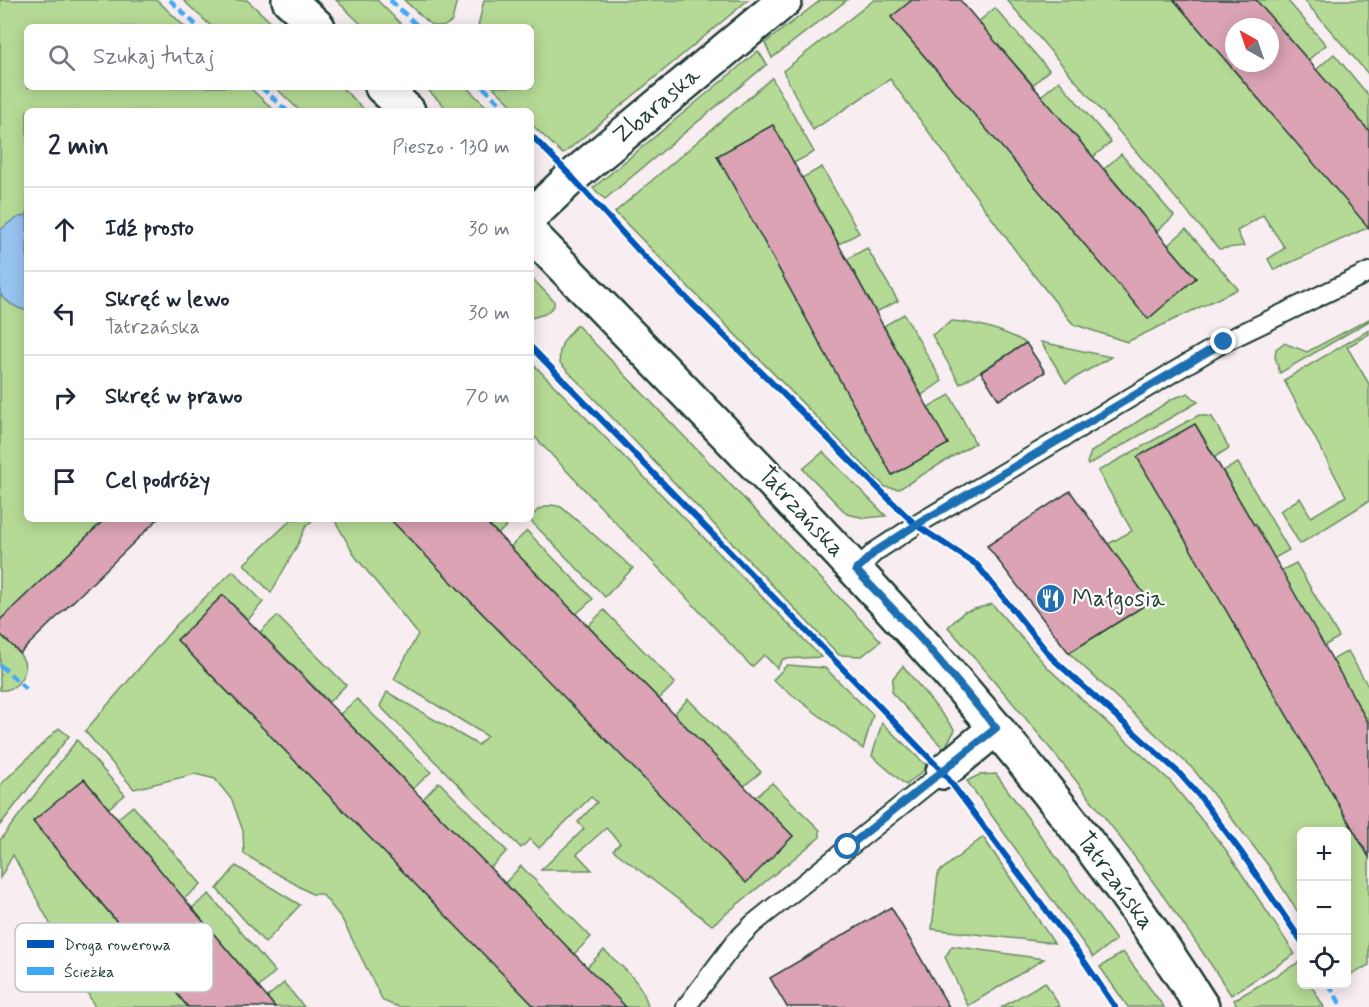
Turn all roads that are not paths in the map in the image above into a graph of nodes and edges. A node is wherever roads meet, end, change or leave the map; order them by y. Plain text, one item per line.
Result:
1 (289, 0) edge
2 (785, 0) edge
3 (315, 24) edge
4 (385, 90) edge
5 (405, 108) edge
6 (534, 213) edge
7 (534, 237) edge
8 (1369, 272) edge
9 (856, 570) junction
10 (996, 728) junction
11 (943, 772) joint
12 (686, 1007) edge
13 (1202, 1007) edge

1 - 3 street
2 - 6 street, Zbaraska
4 - 5 street
7 - 9 street, Tatrzańska
8 - 9 lane
9 - 10 street, Tatrzańska
10 - 11 street
10 - 13 street, Tatrzańska
11 - 12 lane

